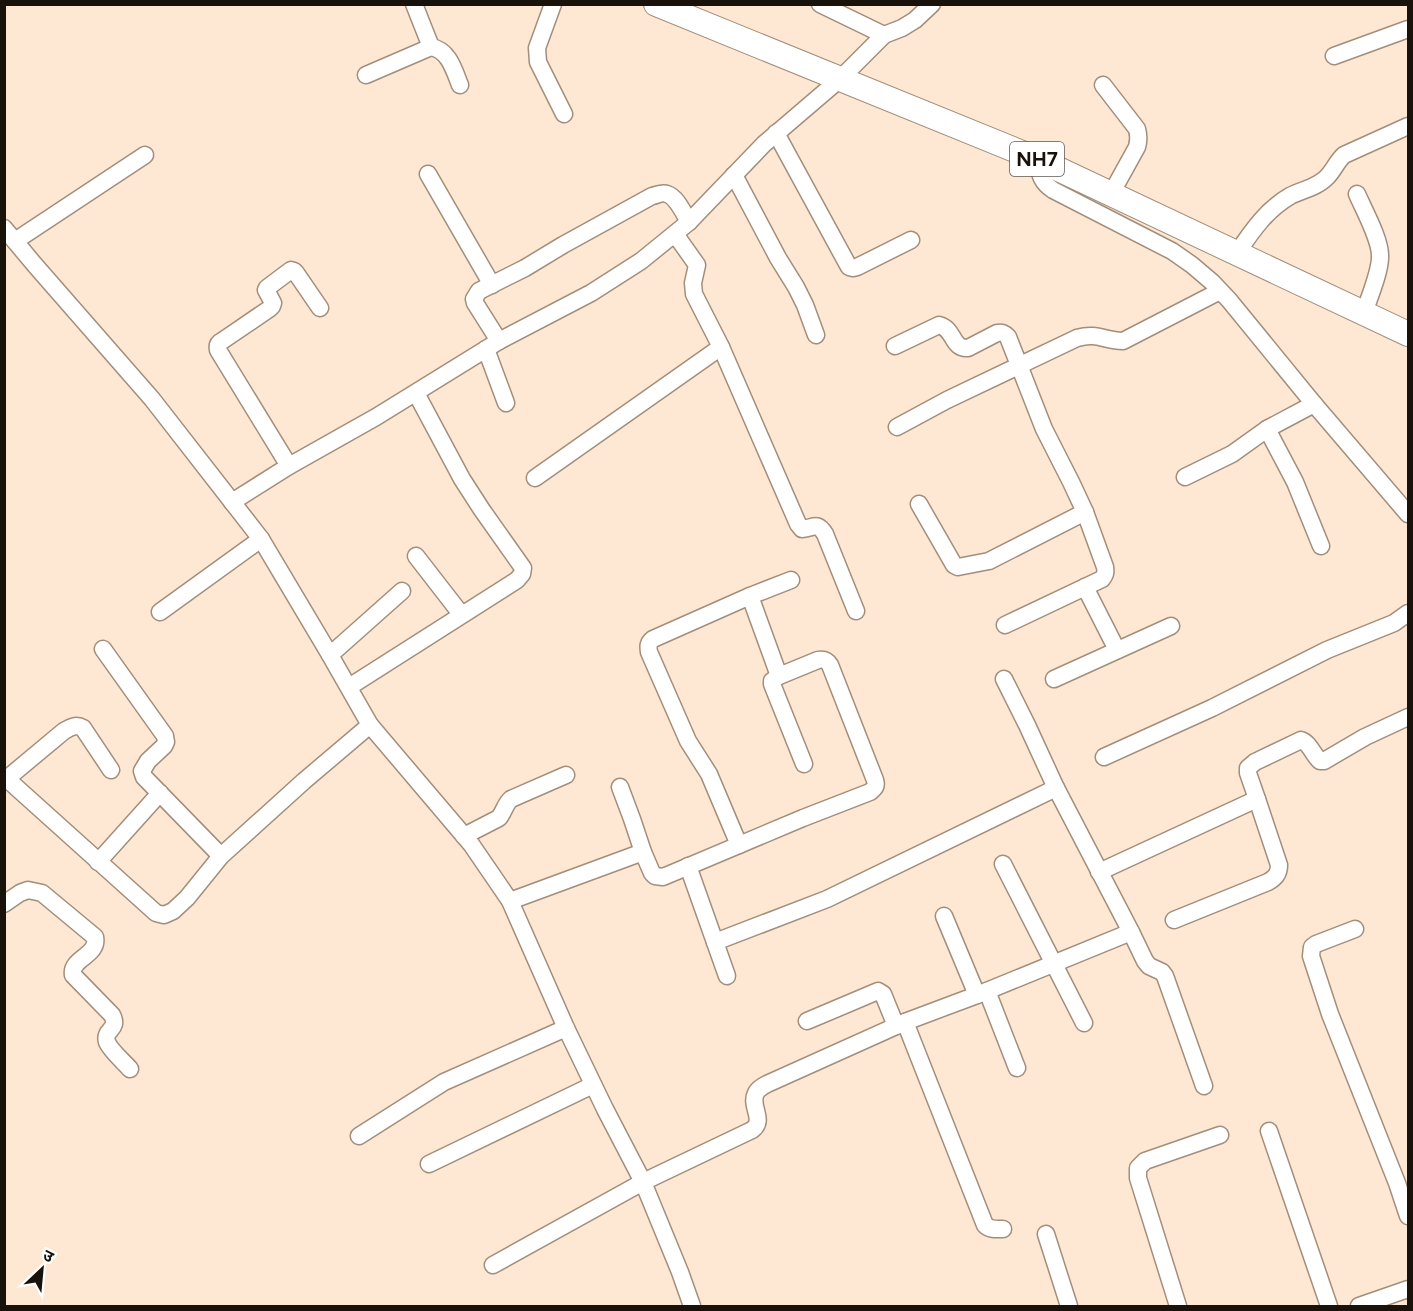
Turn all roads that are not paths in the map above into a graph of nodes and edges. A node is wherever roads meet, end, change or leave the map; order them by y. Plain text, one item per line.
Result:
1 (414, 4) edge
2 (553, 4) edge
3 (656, 4) edge
4 (820, 4) edge
5 (932, 4) edge
6 (1408, 29) edge
7 (884, 35) junction
8 (431, 47) junction
9 (1334, 56) dead end
10 (366, 75) dead end
11 (840, 79) junction
12 (460, 85) dead end
13 (1103, 85) dead end
14 (564, 114) dead end
15 (1408, 126) edge
16 (776, 133) junction
17 (145, 155) dead end
18 (1037, 159) junction
19 (428, 174) dead end
20 (734, 175) junction
21 (1111, 194) junction
22 (1357, 194) dead end
23 (688, 222) junction
24 (10, 234) edge
25 (675, 234) junction
26 (911, 240) dead end
27 (1237, 253) junction
28 (492, 285) junction
29 (1220, 291) junction
30 (320, 308) dead end
31 (1364, 313) junction
32 (1408, 334) edge
33 (816, 335) dead end
34 (493, 345) junction
35 (895, 346) dead end
36 (721, 347) junction
37 (1019, 365) junction
38 (416, 393) junction
39 (506, 403) dead end
40 (1314, 404) junction
41 (897, 427) dead end
42 (1267, 429) junction
43 (290, 466) junction
44 (1185, 477) dead end
45 (535, 478) dead end
46 (232, 502) junction
47 (919, 504) dead end
48 (1085, 512) junction
49 (1408, 514) edge
50 (261, 539) junction
51 (1321, 546) dead end
52 (416, 556) dead end
53 (791, 580) dead end
54 (1085, 587) junction
55 (402, 591) dead end
56 (750, 596) junction
57 (856, 610) dead end
58 (160, 612) dead end
59 (1408, 613) edge
60 (461, 614) junction
61 (1005, 626) dead end
62 (1171, 626) dead end
63 (103, 649) dead end
64 (1117, 650) junction
65 (330, 655) junction
66 (778, 676) junction
67 (1004, 679) dead end
68 (1054, 679) dead end
69 (349, 687) junction
70 (1408, 717) edge
71 (370, 725) junction
72 (1104, 757) dead end
73 (804, 764) dead end
74 (111, 770) dead end
75 (566, 775) dead end
76 (6, 780) edge
77 (620, 787) dead end
78 (1056, 788) junction
79 (160, 793) junction
80 (1257, 800) junction
81 (464, 836) junction
82 (739, 845) junction
83 (643, 852) junction
84 (221, 856) junction
85 (98, 862) junction
86 (1003, 864) dead end
87 (688, 866) junction
88 (1100, 872) junction
89 (510, 901) junction
90 (4, 904) edge
91 (944, 916) dead end
92 (1174, 920) dead end
93 (1355, 929) dead end
94 (1131, 932) junction
95 (715, 942) junction
96 (1054, 963) junction
97 (727, 976) dead end
98 (982, 993) junction
99 (807, 1021) dead end
100 (1083, 1023) dead end
101 (900, 1024) junction
102 (566, 1028) junction
103 (1017, 1068) dead end
104 (130, 1069) dead end
105 (593, 1085) junction
106 (1204, 1086) dead end
107 (1269, 1131) dead end
108 (1220, 1135) dead end
109 (359, 1136) dead end
110 (429, 1164) dead end
111 (643, 1182) junction
112 (1408, 1216) edge
113 (1003, 1229) dead end
114 (1046, 1234) dead end
115 (493, 1265) dead end
116 (1400, 1297) edge
117 (692, 1306) edge
118 (1069, 1306) edge
119 (1178, 1306) edge
120 (1329, 1306) edge
121 (1359, 1306) edge

1 - 8 street
2 - 14 street
3 - 11 highway, NH7
4 - 7 street
5 - 7 street
6 - 9 street
7 - 11 street
8 - 10 street
8 - 12 street
11 - 16 street
11 - 18 highway, NH7
13 - 21 street
15 - 27 street
16 - 20 street
16 - 26 street
17 - 24 street
18 - 21 highway, NH7
18 - 29 street
19 - 28 street
20 - 23 street
20 - 33 street
21 - 27 highway, NH7
22 - 31 street
23 - 25 street
23 - 28 street
24 - 46 street
25 - 34 street
25 - 36 street
27 - 31 highway, NH7
28 - 34 street
29 - 37 street
29 - 40 street
30 - 43 street
31 - 32 highway, NH7
34 - 38 street
34 - 39 street
35 - 37 street
36 - 45 street
36 - 57 street
37 - 41 street
37 - 48 street
38 - 43 street
38 - 60 street
40 - 42 street
40 - 49 street
42 - 44 street
42 - 51 street
43 - 46 street
46 - 50 street
47 - 48 street
48 - 54 street
50 - 58 street
50 - 65 street
52 - 60 street
53 - 56 street
54 - 61 street
54 - 64 street
55 - 65 street
56 - 66 street
56 - 82 street
59 - 72 street
60 - 69 street
62 - 64 street
63 - 79 street
64 - 68 street
65 - 69 street
66 - 73 street
66 - 82 street
67 - 78 street
69 - 71 street
70 - 80 street
71 - 81 street
71 - 84 street
74 - 76 street
75 - 81 street
76 - 85 street
77 - 83 street
78 - 88 street
78 - 95 street
79 - 84 street
79 - 85 street
80 - 88 street
80 - 92 street
81 - 89 street
82 - 87 street
83 - 87 street
83 - 89 street
84 - 85 street
86 - 96 street
87 - 95 street
88 - 94 street
89 - 102 street
90 - 104 street
91 - 98 street
93 - 112 street
94 - 96 street
94 - 106 street
95 - 97 street
96 - 98 street
96 - 100 street
98 - 101 street
98 - 103 street
99 - 101 street
101 - 111 street
101 - 113 street
102 - 105 street
102 - 109 street
105 - 110 street
105 - 111 street
107 - 120 street
108 - 119 street
111 - 115 street
111 - 117 street
114 - 118 street
116 - 121 street

